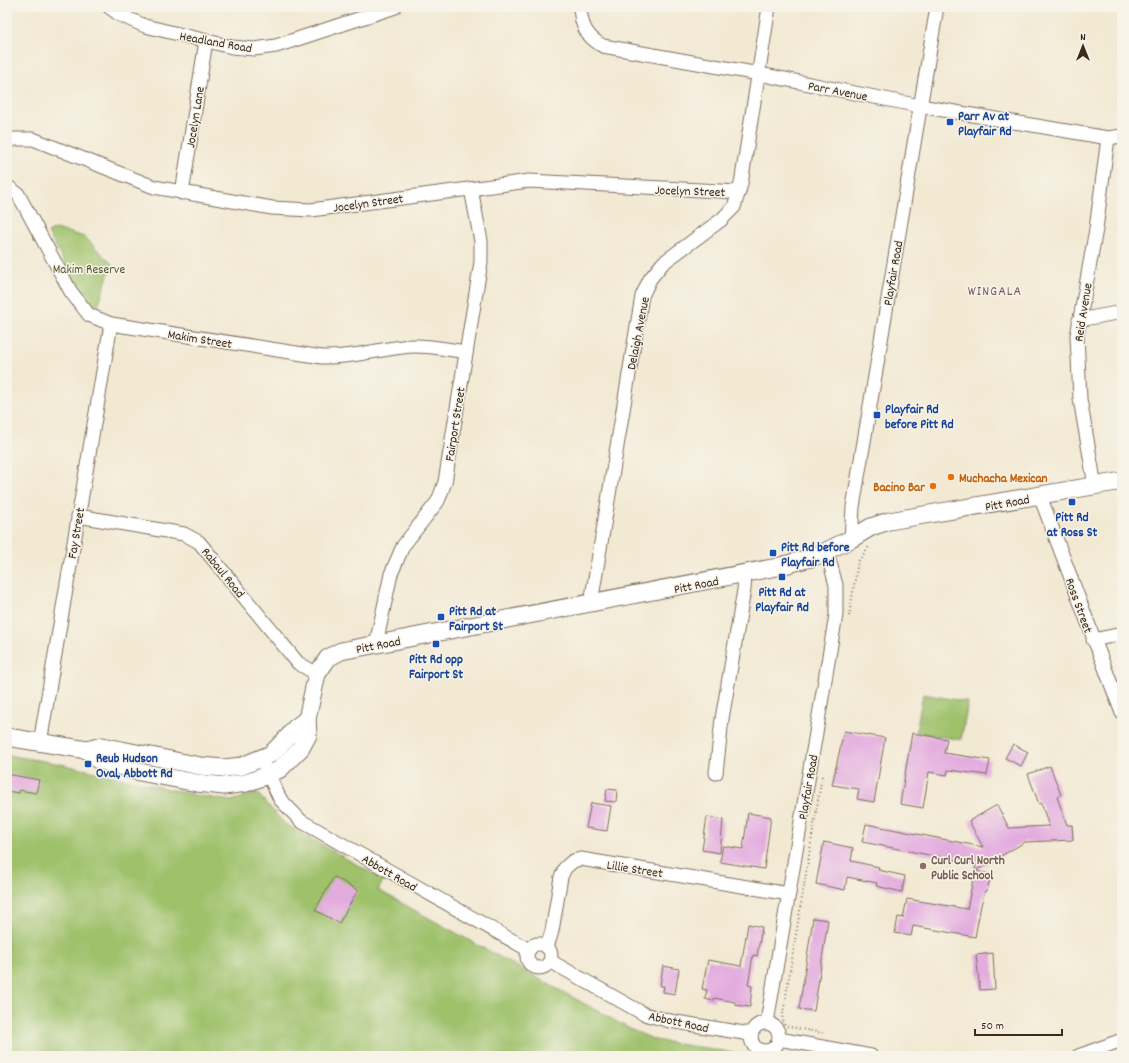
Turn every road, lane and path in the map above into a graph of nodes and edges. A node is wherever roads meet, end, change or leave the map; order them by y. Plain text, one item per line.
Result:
1 (109, 7) edge
2 (395, 7) edge
3 (580, 7) edge
4 (770, 7) edge
5 (936, 7) edge
6 (206, 41) junction
7 (759, 74) junction
8 (920, 106) junction
9 (1122, 136) edge
10 (1108, 138) junction
11 (7, 143) edge
12 (7, 186) edge
13 (471, 188) junction
14 (739, 192) junction
15 (182, 193) junction
16 (1122, 312) edge
17 (1079, 320) junction
18 (110, 324) junction
19 (466, 352) junction
20 (1122, 481) edge
21 (1095, 486) junction
22 (1040, 496) junction
23 (78, 516) junction
24 (851, 539) junction
25 (874, 541) dead end
26 (827, 552) junction
27 (745, 574) junction
28 (591, 603) junction
29 (848, 619) dead end
30 (1122, 634) edge
31 (1093, 640) junction
32 (376, 644) junction
33 (317, 674) junction
34 (1122, 713) edge
35 (307, 719) junction
36 (7, 737) edge
37 (40, 742) junction
38 (87, 750) junction
39 (262, 759) junction
40 (716, 773) dead end
41 (268, 775) junction
42 (823, 775) dead end
43 (789, 894) junction
44 (547, 947) junction
45 (529, 950) junction
46 (550, 961) junction
47 (767, 1022) junction
48 (823, 1033) dead end
49 (750, 1034) junction
50 (779, 1039) junction
51 (1122, 1040) edge
52 (871, 1056) edge
53 (1078, 1056) edge

1 - 6 street, Headland Road
2 - 6 street, Headland Road
3 - 7 street, Parr Avenue
4 - 7 street, Delaigh Avenue
5 - 8 street, Playfair Road
6 - 15 street, Jocelyn Lane
7 - 8 street, Parr Avenue
7 - 14 street, Delaigh Avenue
8 - 10 street, Parr Avenue
8 - 24 street, Playfair Road
9 - 10 street, Parr Avenue
10 - 17 street, Reid Avenue
11 - 15 street, Jocelyn Street
12 - 18 street, Makim Street
13 - 14 street, Jocelyn Street
13 - 15 street, Jocelyn Street
13 - 19 street, Fairport Street
14 - 28 street, Delaigh Avenue
16 - 17 street
17 - 21 street, Reid Avenue
18 - 19 street, Makim Street
18 - 23 street, Fay Street
19 - 32 street, Fairport Street
20 - 21 main road, Pitt Road
21 - 22 main road, Pitt Road
22 - 24 main road, Pitt Road
22 - 31 street, Ross Street
23 - 33 street, Rabaul Road
23 - 37 street, Fay Street
24 - 26 main road, Pitt Road
25 - 29 path
26 - 27 main road, Pitt Road
26 - 43 street, Playfair Road
27 - 28 main road, Pitt Road
27 - 40 street
28 - 32 main road, Pitt Road
30 - 31 street
31 - 34 street, Ross Street
32 - 33 main road, Pitt Road
33 - 35 main road, Pitt Road
35 - 39 main road
35 - 41 main road, Pitt Road
36 - 37 main road
37 - 38 main road
38 - 39 main road
38 - 41 main road
39 - 41 street, Abbott Road
41 - 45 street, Abbott Road
42 - 48 path
43 - 44 street, Lillie Street
43 - 47 street, Playfair Road
44 - 45 street
44 - 46 street
45 - 46 street
46 - 49 street, Abbott Road
47 - 49 street
47 - 50 street
49 - 50 street
50 - 52 street
51 - 53 street

